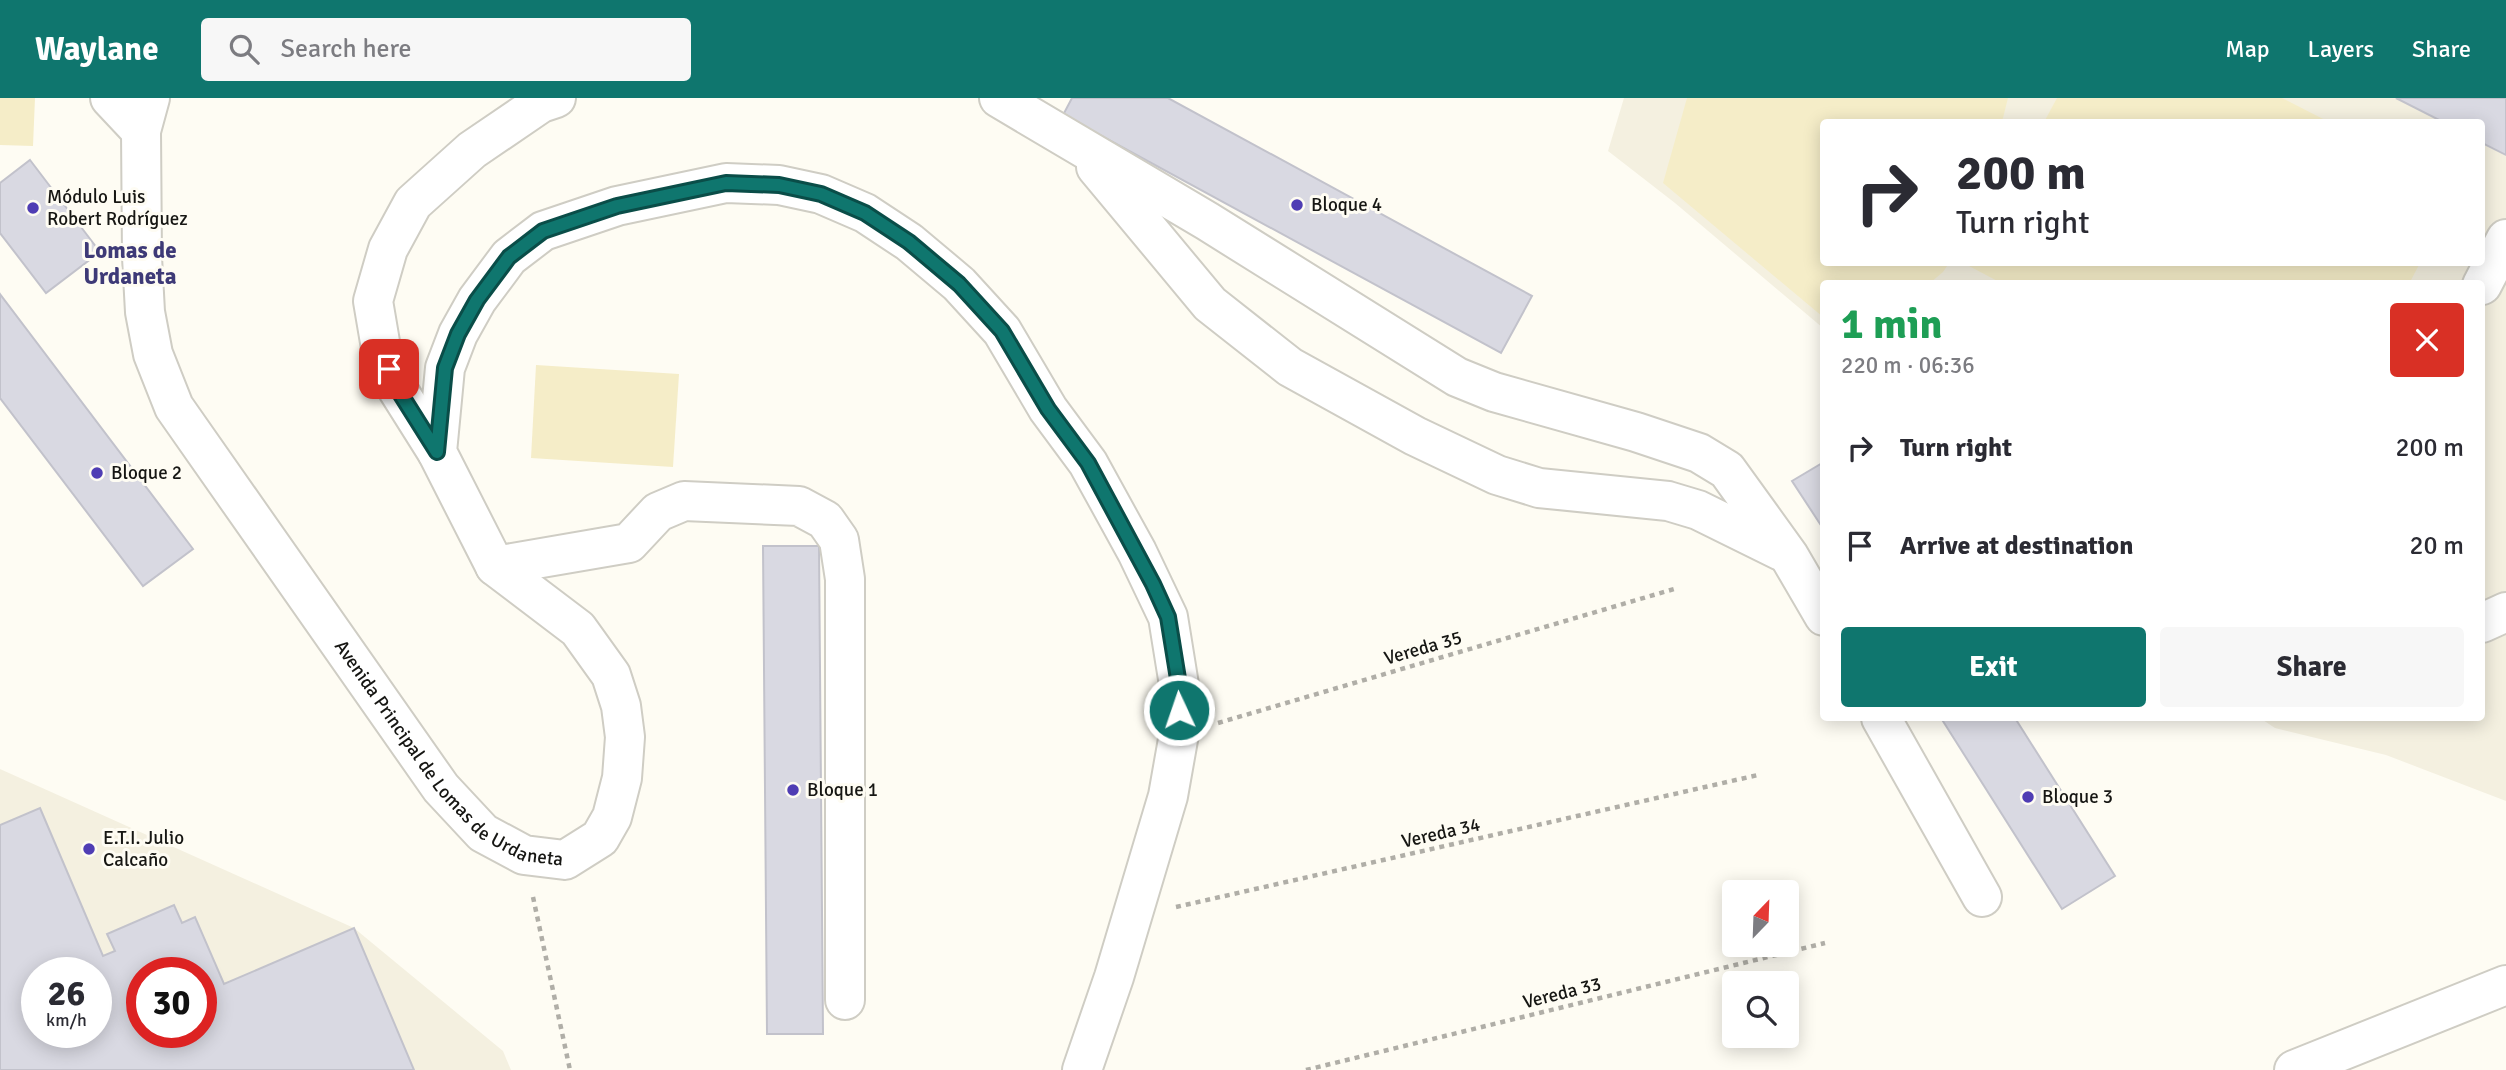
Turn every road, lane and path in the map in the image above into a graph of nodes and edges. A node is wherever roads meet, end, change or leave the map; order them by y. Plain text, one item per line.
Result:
1 (110, 98) edge
2 (556, 98) edge
3 (999, 98) edge
4 (146, 114) edge
5 (1077, 145) junction
6 (2506, 239) edge
7 (2485, 280) edge
8 (437, 452) junction
9 (1789, 555) junction
10 (495, 566) junction
11 (1674, 589) dead end
12 (1820, 609) edge
13 (2506, 612) edge
14 (2485, 622) edge
15 (1883, 721) edge
16 (1180, 734) junction
17 (1758, 775) dead end
18 (524, 855) junction
19 (1982, 897) dead end
20 (1130, 917) junction
21 (1825, 943) dead end
22 (2506, 985) edge
23 (845, 1000) dead end
24 (570, 1070) edge
25 (1082, 1070) edge
26 (1306, 1070) edge
27 (2294, 1070) edge

1 - 4 street
2 - 8 street, Avenida Principal de Lomas de Urdaneta
3 - 5 street
4 - 18 street, Avenida Principal de Lomas de Urdaneta
5 - 9 street
5 - 9 street
6 - 7 street
8 - 10 street, Avenida Principal de Lomas de Urdaneta
8 - 16 street
9 - 12 street
10 - 18 street, Avenida Principal de Lomas de Urdaneta
10 - 23 street
11 - 16 path, Vereda 35
13 - 14 street
15 - 19 street
16 - 20 street
17 - 20 path, Vereda 34
18 - 24 path
20 - 25 street
21 - 26 path, Vereda 33
22 - 27 street

